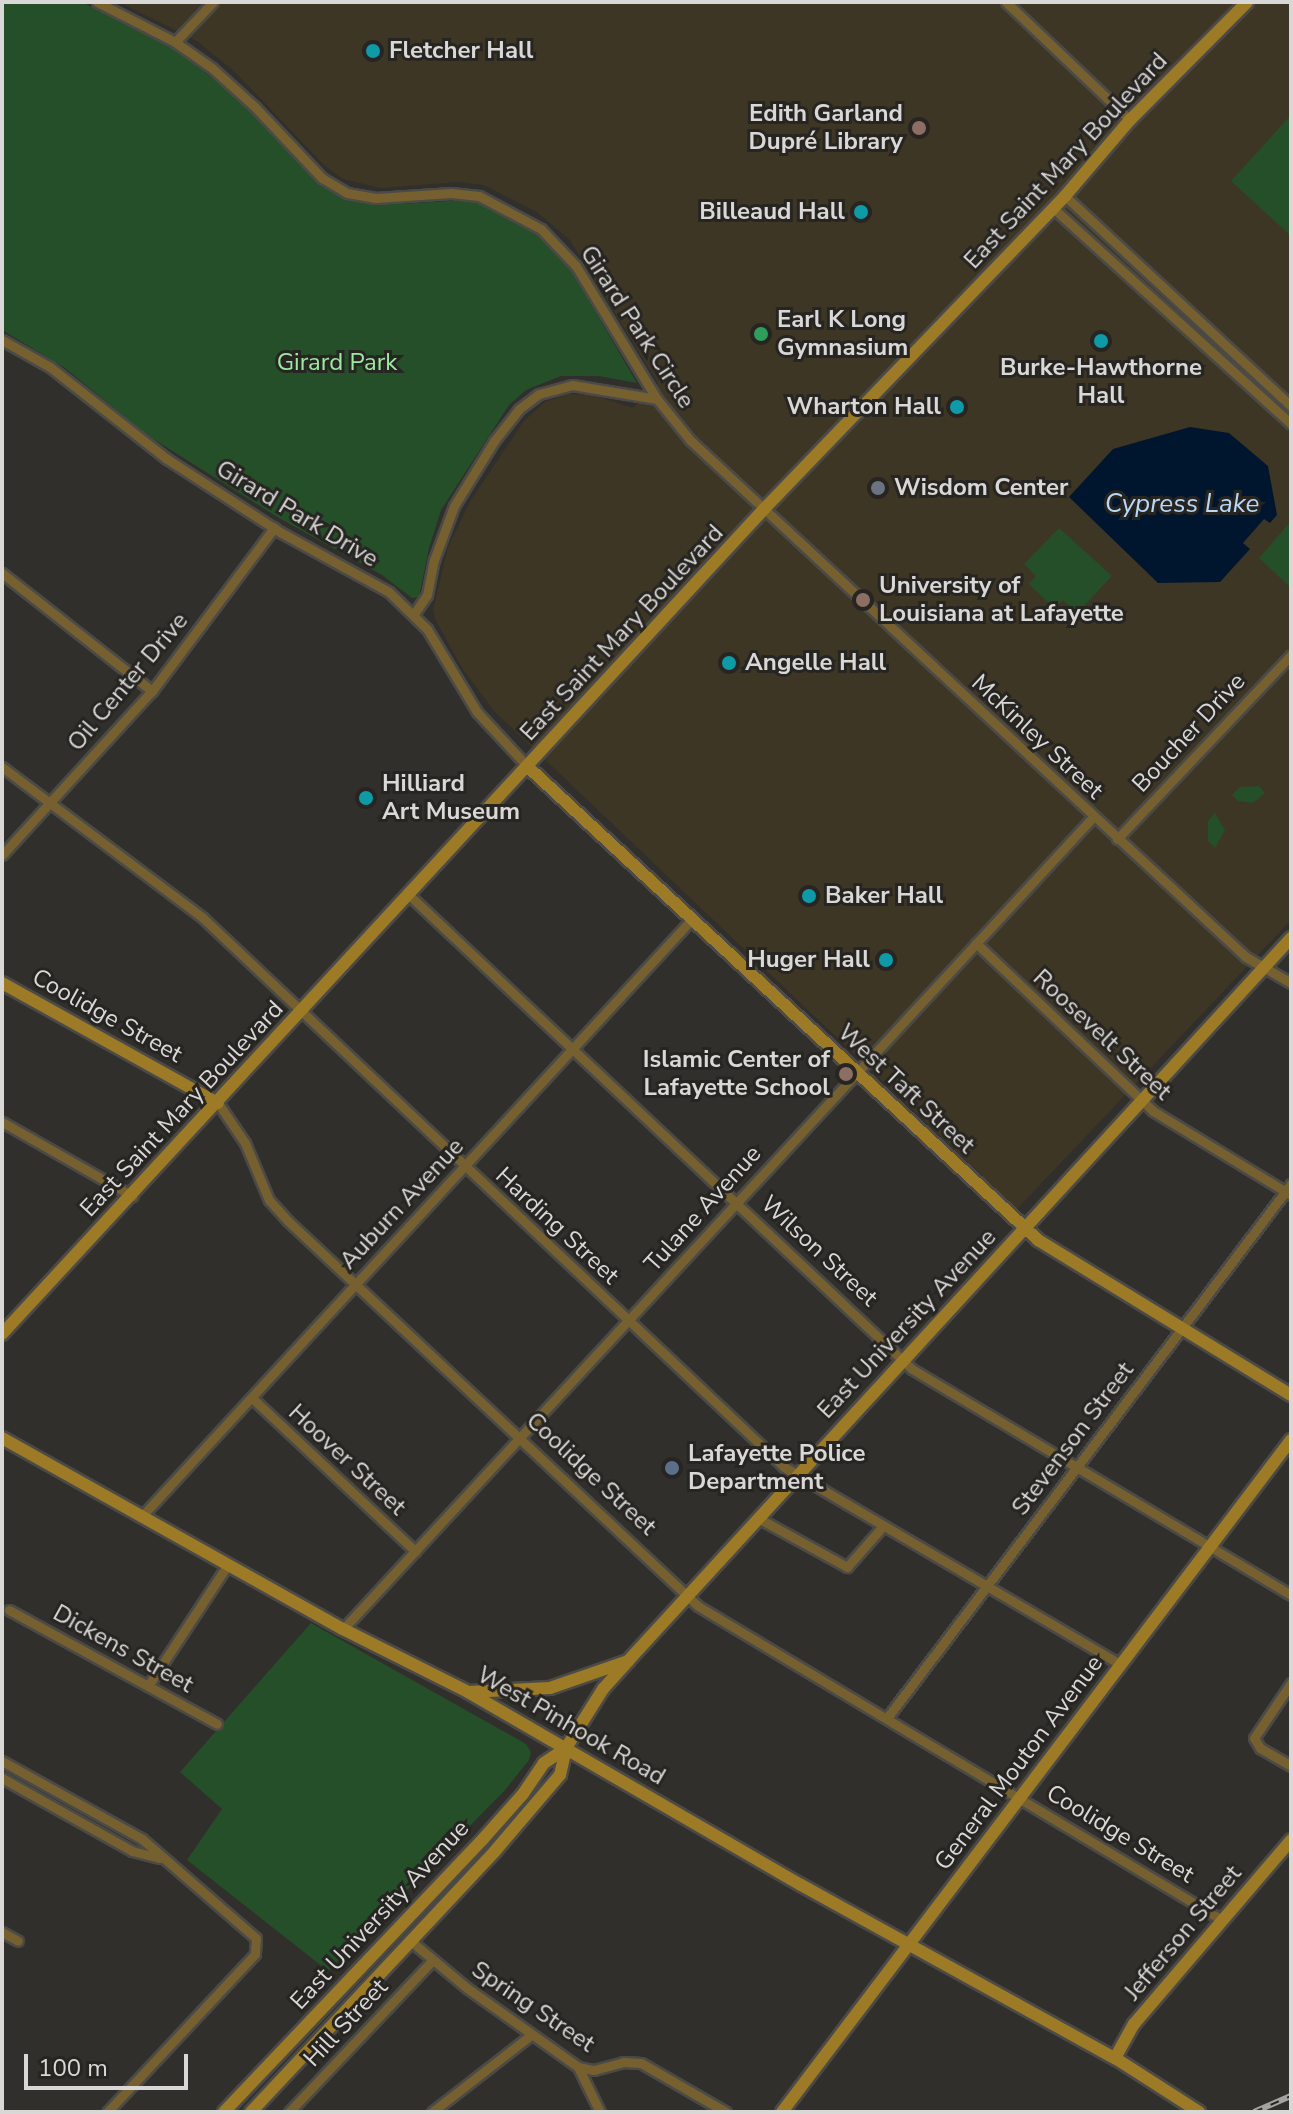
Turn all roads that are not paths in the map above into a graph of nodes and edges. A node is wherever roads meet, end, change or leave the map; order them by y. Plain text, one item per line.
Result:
1 (97, 2) edge
2 (213, 2) edge
3 (1006, 2) edge
4 (1239, 5) edge
5 (175, 42) junction
6 (1130, 120) junction
7 (1065, 196) junction
8 (1053, 208) junction
9 (1124, 251) junction
10 (1112, 263) junction
11 (2, 340) edge
12 (1248, 366) junction
13 (1238, 375) junction
14 (657, 399) junction
15 (1291, 406) edge
16 (1291, 424) edge
17 (764, 509) junction
18 (274, 528) junction
19 (2, 573) edge
20 (414, 614) junction
21 (1291, 655) edge
22 (152, 691) junction
23 (2, 767) edge
24 (528, 767) junction
25 (49, 804) junction
26 (1093, 817) junction
27 (1117, 839) junction
28 (2, 855) edge
29 (409, 895) junction
30 (692, 919) junction
31 (1291, 938) edge
32 (976, 943) junction
33 (1264, 967) junction
34 (2, 983) edge
35 (1291, 983) edge
36 (302, 1013) junction
37 (572, 1049) junction
38 (855, 1073) junction
39 (1141, 1101) junction
40 (218, 1103) junction
41 (2, 1122) edge
42 (465, 1166) junction
43 (1289, 1190) edge
44 (132, 1196) junction
45 (736, 1201) junction
46 (1025, 1229) junction
47 (356, 1284) junction
48 (628, 1320) junction
49 (1181, 1330) junction
50 (2, 1334) edge
51 (903, 1360) junction
52 (1291, 1395) edge
53 (252, 1398) junction
54 (2, 1438) edge
55 (521, 1438) junction
56 (1291, 1440) edge
57 (1077, 1467) junction
58 (797, 1475) junction
59 (142, 1516) junction
60 (758, 1518) junction
61 (883, 1526) junction
62 (1210, 1547) junction
63 (415, 1551) junction
64 (228, 1564) junction
65 (987, 1587) junction
66 (1291, 1595) edge
67 (687, 1596) junction
68 (9, 1610) dead end
69 (343, 1629) junction
70 (628, 1661) junction
71 (1121, 1665) junction
72 (1291, 1683) edge
73 (148, 1686) junction
74 (468, 1692) junction
75 (887, 1718) junction
76 (217, 1724) dead end
77 (566, 1748) junction
78 (2, 1761) edge
79 (1291, 1766) edge
80 (14, 1768) junction
81 (4, 1782) edge
82 (1020, 1799) junction
83 (1291, 1840) edge
84 (160, 1858) junction
85 (1222, 1920) junction
86 (397, 1929) junction
87 (2, 1932) edge
88 (18, 1941) dead end
89 (412, 1942) junction
90 (907, 1945) junction
91 (432, 1961) junction
92 (531, 2035) junction
93 (1115, 2058) junction
94 (578, 2067) junction
95 (107, 2112) edge
96 (224, 2112) edge
97 (251, 2112) edge
98 (289, 2112) edge
99 (432, 2112) edge
100 (600, 2112) edge
101 (726, 2112) edge
102 (782, 2112) edge
103 (1199, 2112) edge

1 - 5 street, Girard Park Circle
2 - 5 street
3 - 6 street
4 - 6 street, East Saint Mary Boulevard
5 - 14 street, Girard Park Circle
6 - 7 street, East Saint Mary Boulevard
7 - 8 street, East Saint Mary Boulevard
7 - 9 street
8 - 10 street
8 - 17 street, East Saint Mary Boulevard
9 - 10 street
9 - 12 street
10 - 13 street
11 - 18 street, Girard Park Drive
12 - 13 street
12 - 15 street
13 - 16 street
14 - 17 street, Girard Park Circle
14 - 20 street
17 - 24 street, East Saint Mary Boulevard
17 - 26 street, McKinley Street
18 - 20 street, Girard Park Drive
18 - 22 street, Oil Center Drive
19 - 22 street
20 - 24 street, Girard Park Drive
21 - 27 street, Boucher Drive
22 - 25 street, Oil Center Drive
23 - 25 street, Harding Street
24 - 29 street, East Saint Mary Boulevard
24 - 30 street, West Taft Street
25 - 28 street, Oil Center Drive
25 - 36 street, Harding Street
26 - 27 street, McKinley Street
26 - 32 street, Tulane Avenue
27 - 33 street, McKinley Street
29 - 36 street, East Saint Mary Boulevard
29 - 37 street, Wilson Street
30 - 37 street, Auburn Avenue
30 - 38 street, West Taft Street
31 - 33 street, East University Avenue
32 - 38 street, Tulane Avenue
32 - 39 street, Roosevelt Street
33 - 35 street, McKinley Street
33 - 39 street, East University Avenue
34 - 40 street, Coolidge Street
36 - 40 street, East Saint Mary Boulevard
36 - 42 street, Harding Street
37 - 42 street, Auburn Avenue
37 - 45 street, Wilson Street
38 - 45 street, Tulane Avenue
38 - 46 street, West Taft Street
39 - 43 street, Roosevelt Street
39 - 46 street, East University Avenue
40 - 44 street, East Saint Mary Boulevard
40 - 47 street, Coolidge Street
41 - 44 street
42 - 47 street, Auburn Avenue
42 - 48 street, Harding Street
43 - 49 street, Stevenson Street
44 - 50 street, East Saint Mary Boulevard
45 - 48 street, Tulane Avenue
45 - 51 street, Wilson Street
46 - 49 street, West Taft Street
46 - 51 street, East University Avenue
47 - 53 street, Auburn Avenue
47 - 55 street, Coolidge Street
48 - 55 street, Tulane Avenue
48 - 58 street, Harding Street
49 - 52 street, West Taft Street
49 - 57 street, Stevenson Street
51 - 57 street, Wilson Street
51 - 58 street, East University Avenue
53 - 59 street, Auburn Avenue
53 - 63 street, Hoover Street
54 - 59 street, West Pinhook Road
55 - 63 street, Tulane Avenue
55 - 67 street, Coolidge Street
56 - 62 street, General Mouton Avenue
57 - 62 street, Wilson Street
57 - 65 street, Stevenson Street
58 - 60 street, East University Avenue
58 - 61 street, Harding Street
59 - 64 street, West Pinhook Road
60 - 61 street
60 - 67 street, East University Avenue
61 - 65 street, Harding Street
62 - 66 street, Wilson Street
62 - 71 street, General Mouton Avenue
63 - 69 street, Tulane Avenue
64 - 69 street, West Pinhook Road
64 - 73 street
65 - 71 street, Harding Street
65 - 75 street, Stevenson Street
67 - 70 street, East University Avenue
67 - 75 street, Coolidge Street
68 - 73 street, Dickens Street
69 - 74 street, West Pinhook Road
70 - 74 street
70 - 77 street, East University Avenue
71 - 82 street, General Mouton Avenue
72 - 79 street
73 - 76 street, Dickens Street
74 - 77 street, West Pinhook Road
75 - 82 street, Coolidge Street
77 - 86 street, East University Avenue
77 - 89 street, East University Avenue
77 - 90 street, West Pinhook Road
78 - 80 street
80 - 81 street
80 - 84 street
81 - 84 street
82 - 85 street, Coolidge Street
82 - 90 street, General Mouton Avenue
83 - 85 street, Jefferson Street
84 - 95 street
85 - 93 street, Jefferson Street
86 - 89 street
86 - 96 street, East University Avenue
87 - 88 street
89 - 91 street, Spring Street
89 - 97 street, East University Avenue
90 - 93 street, West Pinhook Road
90 - 102 street, General Mouton Avenue
91 - 92 street, Spring Street
91 - 98 street, Hill Street
92 - 94 street, Spring Street
92 - 99 street
93 - 103 street, West Pinhook Road
94 - 100 street
94 - 101 street, Spring Street

